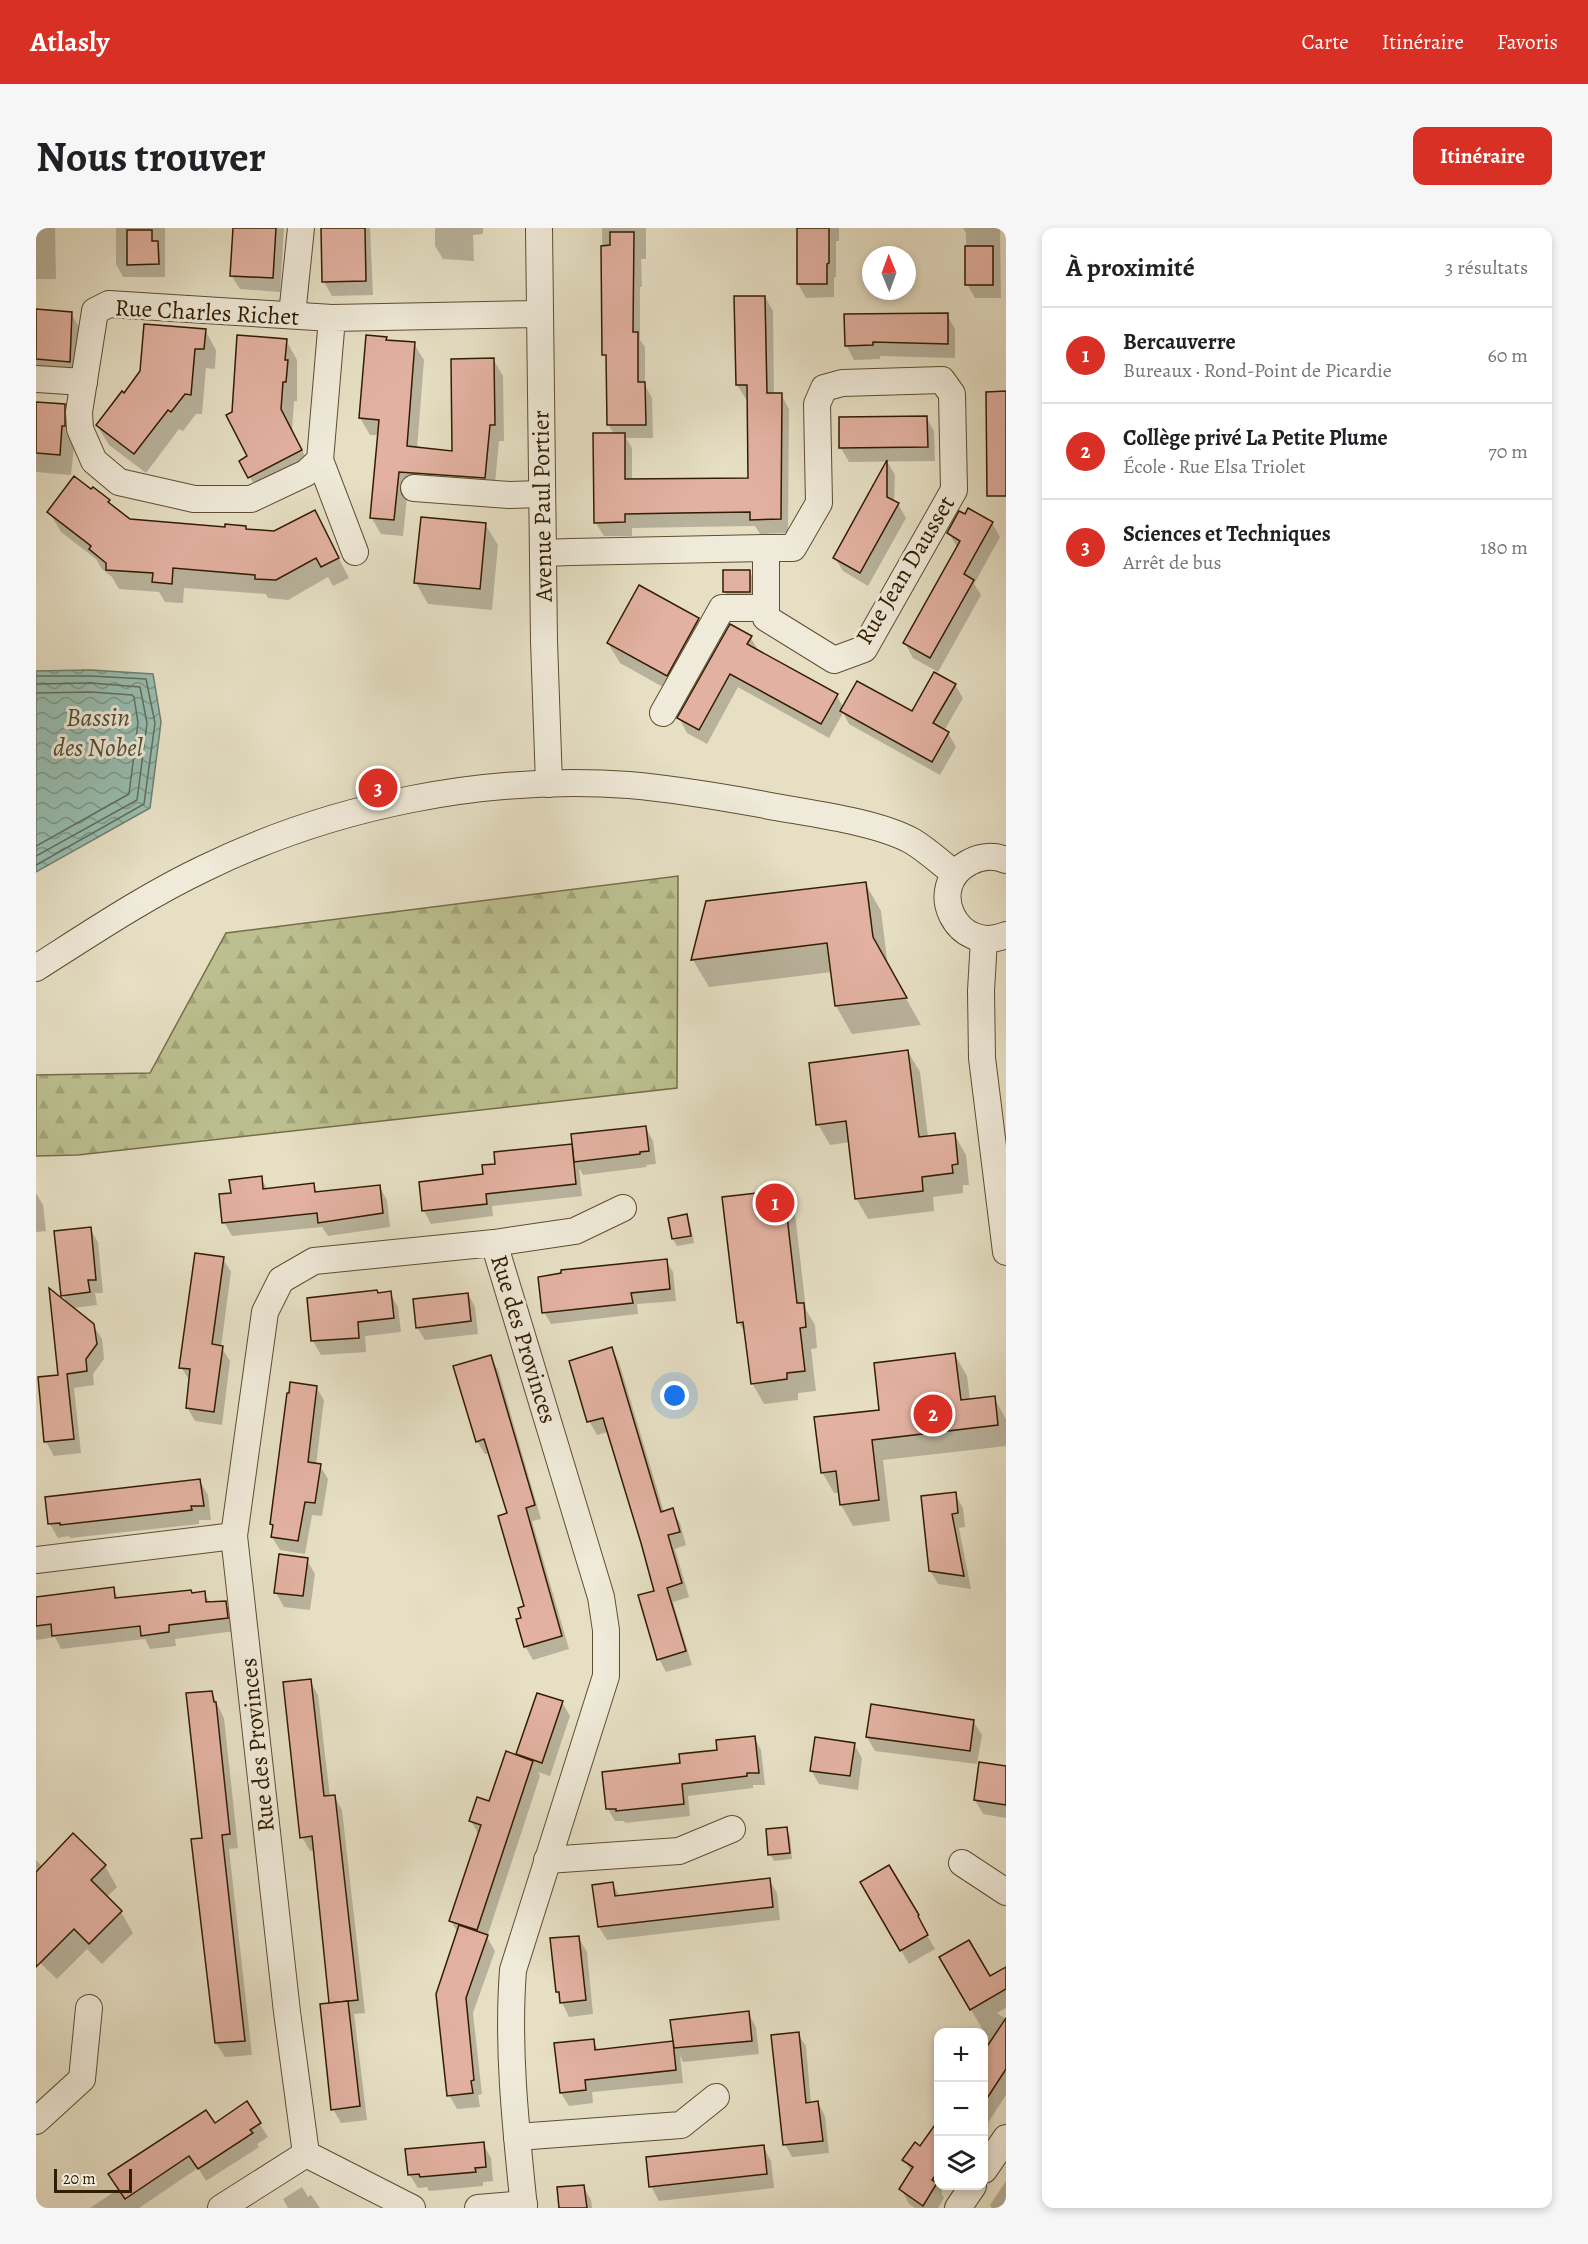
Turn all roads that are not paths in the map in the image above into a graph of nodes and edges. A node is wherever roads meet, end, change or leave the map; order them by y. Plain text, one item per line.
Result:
1 (301, 228) edge
2 (539, 228) edge
3 (540, 314) junction
4 (292, 315) junction
5 (332, 318) junction
6 (36, 379) edge
7 (84, 382) junction
8 (321, 450) junction
9 (414, 488) dead end
10 (542, 494) junction
11 (766, 548) junction
12 (355, 552) dead end
13 (543, 553) junction
14 (766, 608) junction
15 (663, 713) dead end
16 (549, 784) junction
17 (1006, 860) edge
18 (955, 874) junction
19 (995, 937) edge
20 (36, 968) edge
21 (623, 1208) dead end
22 (494, 1243) junction
23 (1006, 1252) edge
24 (234, 1536) junction
25 (36, 1560) edge
26 (732, 1829) dead end
27 (547, 1860) junction
28 (962, 1863) dead end
29 (1006, 1892) edge
30 (89, 2008) dead end
31 (716, 2097) dead end
32 (36, 2121) edge
33 (517, 2137) junction
34 (1006, 2138) edge
35 (306, 2154) junction
36 (988, 2164) edge
37 (970, 2190) edge
38 (524, 2206) edge
39 (221, 2208) edge
40 (412, 2208) edge
41 (478, 2208) edge
42 (958, 2208) edge

1 - 4 street
2 - 3 street, Avenue Paul Portier
3 - 5 street, Rue Charles Richet
3 - 10 street, Avenue Paul Portier
4 - 5 street, Rue Charles Richet
4 - 7 street, Rue Charles Richet
5 - 8 street
6 - 7 street
7 - 8 street, Rue Charles Richet
8 - 12 street
9 - 10 street
10 - 13 street, Avenue Paul Portier
11 - 13 street, Rue Jean Dausset
11 - 14 street
11 - 14 street, Rue Jean Dausset
13 - 16 street, Avenue Paul Portier
14 - 15 street
16 - 18 street
16 - 20 street
17 - 18 street
18 - 19 street
19 - 23 street
21 - 22 street
22 - 24 street, Rue des Provinces
22 - 27 street, Rue des Provinces
24 - 25 street
24 - 35 street, Rue des Provinces
26 - 27 street
27 - 33 street, Rue des Provinces
28 - 29 street
30 - 32 street
31 - 33 street
33 - 38 street, Rue des Provinces
34 - 36 street
35 - 39 street
35 - 40 street
37 - 42 street
38 - 41 street, Rue des Provinces

